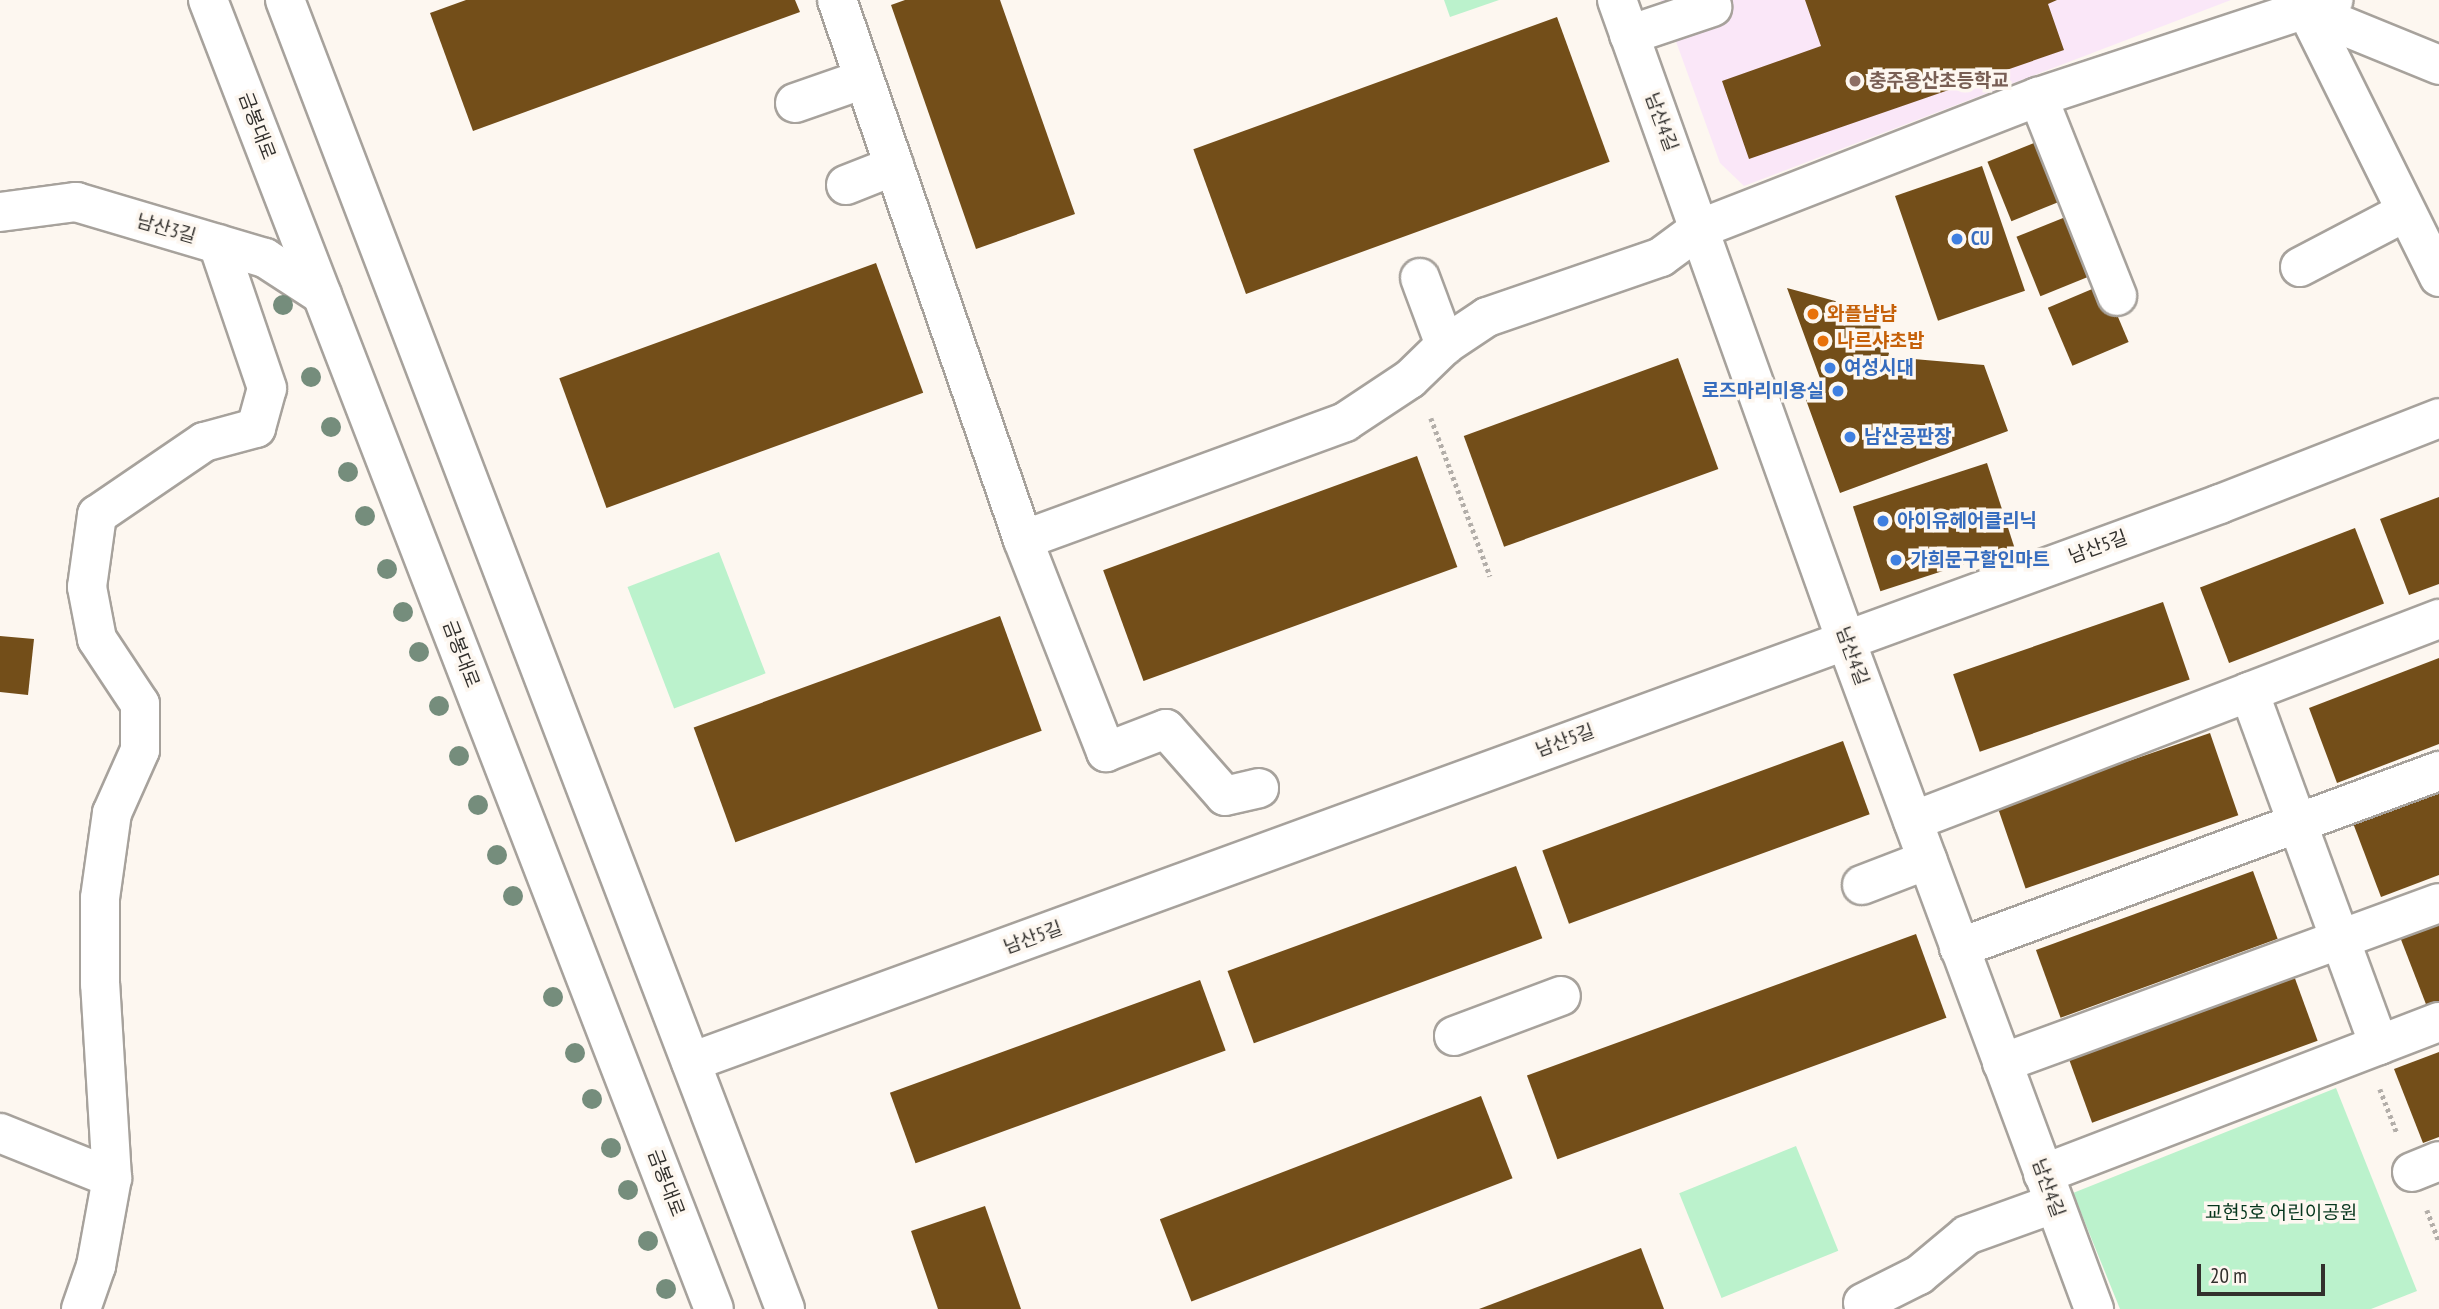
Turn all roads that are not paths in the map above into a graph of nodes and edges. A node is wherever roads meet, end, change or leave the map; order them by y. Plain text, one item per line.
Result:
1 (208, 0) edge
2 (285, 0) edge
3 (837, 0) edge
4 (1617, 0) edge
5 (2320, 6) edge
6 (1712, 7) dead end
7 (1629, 35) junction
8 (2439, 65) edge
9 (864, 79) junction
10 (2038, 97) junction
11 (795, 103) dead end
12 (894, 166) junction
13 (846, 185) dead end
14 (0, 212) edge
15 (2405, 212) junction
16 (1699, 229) junction
17 (218, 244) junction
18 (2300, 267) dead end
19 (2439, 277) edge
20 (1420, 278) dead end
21 (322, 295) junction
22 (2117, 296) dead end
23 (1445, 345) junction
24 (2439, 418) edge
25 (1023, 540) junction
26 (2439, 619) edge
27 (1845, 638) junction
28 (2249, 691) junction
29 (2439, 771) edge
30 (1259, 788) dead end
31 (1913, 821) junction
32 (2298, 824) junction
33 (1927, 860) junction
34 (1862, 885) dead end
35 (2439, 902) edge
36 (2341, 940) junction
37 (1959, 948) junction
38 (1561, 996) dead end
39 (2439, 1022) edge
40 (1454, 1036) dead end
41 (2379, 1045) junction
42 (691, 1062) junction
43 (2002, 1063) junction
44 (0, 1133) edge
45 (112, 1178) junction
46 (2048, 1189) junction
47 (1863, 1303) dead end
48 (81, 1309) edge
49 (714, 1309) edge
50 (785, 1309) edge
51 (2094, 1309) edge

1 - 21 street, 금봉대로
2 - 42 street
3 - 9 street
4 - 7 street, 남산4길
5 - 8 street
5 - 10 street
5 - 15 street
6 - 7 street
7 - 16 street, 남산4길
9 - 11 street
9 - 12 street
10 - 16 street
10 - 22 street
12 - 13 street
12 - 25 street
14 - 17 street, 남산3길
15 - 18 street
15 - 19 street
16 - 23 street
16 - 27 street, 남산4길
17 - 21 street, 남산3길
17 - 45 street
20 - 23 street
21 - 49 street, 금봉대로
23 - 25 street
24 - 27 street, 남산5길
25 - 30 street
26 - 28 street
27 - 31 street, 남산4길
27 - 42 street, 남산5길
28 - 31 street
28 - 32 street
29 - 32 street
31 - 33 street, 남산4길
32 - 36 street
32 - 37 street
33 - 34 street
33 - 37 street, 남산4길
35 - 36 street
36 - 41 street
36 - 43 street
37 - 43 street, 남산4길
38 - 40 street
39 - 41 street
41 - 46 street
42 - 50 street
43 - 46 street, 남산4길
44 - 45 street
45 - 48 street
46 - 47 street
46 - 51 street, 남산4길

